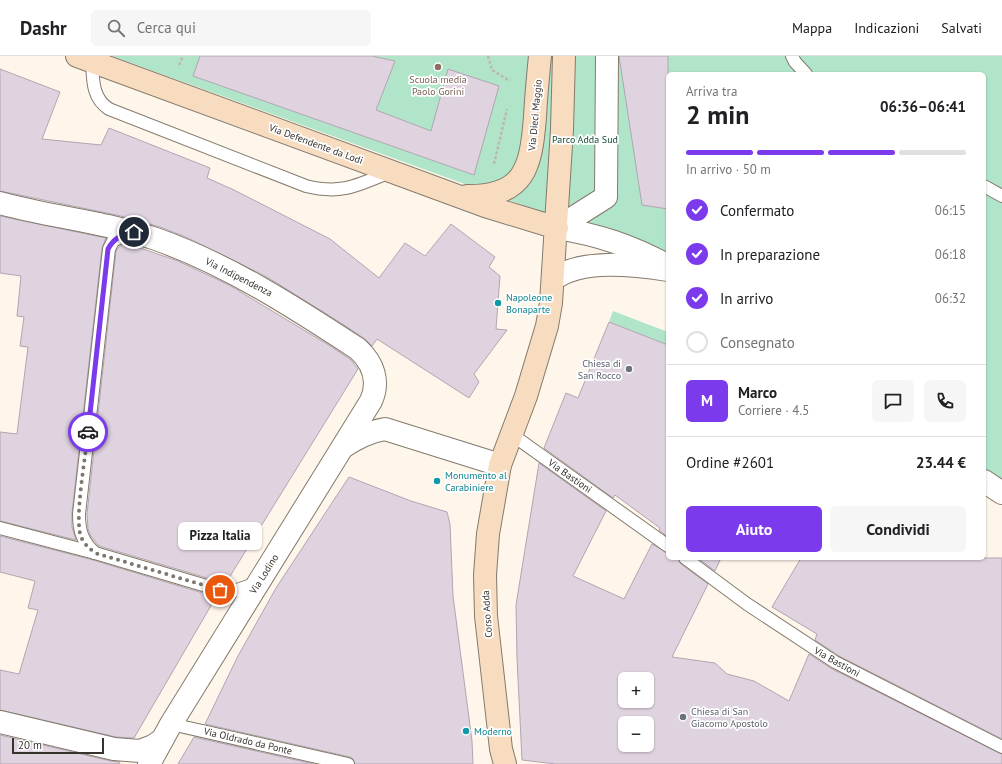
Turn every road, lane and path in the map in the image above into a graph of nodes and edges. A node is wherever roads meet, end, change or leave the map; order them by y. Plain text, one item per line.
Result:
1 (488, 56) edge
2 (540, 56) edge
3 (564, 56) edge
4 (606, 56) edge
5 (792, 56) edge
6 (84, 59) edge
7 (804, 72) edge
8 (516, 76) dead end
9 (507, 106) dead end
10 (391, 171) junction
11 (986, 187) edge
12 (459, 196) junction
13 (487, 196) junction
14 (1002, 196) edge
15 (0, 203) edge
16 (557, 228) junction
17 (134, 232) junction
18 (666, 264) edge
19 (666, 270) edge
20 (554, 280) junction
21 (511, 434) junction
22 (343, 447) junction
23 (500, 465) junction
24 (986, 482) edge
25 (1002, 493) edge
26 (0, 528) edge
27 (666, 545) edge
28 (95, 553) junction
29 (688, 560) edge
30 (261, 580) junction
31 (0, 722) edge
32 (166, 732) junction
33 (1002, 747) edge
34 (149, 764) edge
35 (348, 764) edge
36 (504, 764) edge

1 - 8 path
2 - 13 street, Via Dieci Maggio
3 - 16 street
4 - 16 street
5 - 7 lane
6 - 10 street, Via Defendente da Lodi
6 - 10 lane
9 - 13 path
10 - 12 street, Via Defendente da Lodi
11 - 14 lane
12 - 13 street, Via Dieci Maggio
12 - 16 street, Via Defendente da Lodi
15 - 17 street, Via Indipendenza
16 - 18 street
16 - 20 street, Corso Adda
17 - 22 street, Via Indipendenza
17 - 28 lane
19 - 20 street
20 - 21 street, Corso Adda
21 - 23 street, Corso Adda
21 - 27 lane, Via Bastioni
22 - 23 street
22 - 30 street, Via Lodino
23 - 36 street, Corso Adda
24 - 25 street
26 - 28 lane
28 - 30 lane
29 - 33 lane, Via Bastioni
30 - 32 street, Via Lodino
31 - 32 street
32 - 34 street, Via Lodino
32 - 35 lane, Via Oldrado da Ponte

